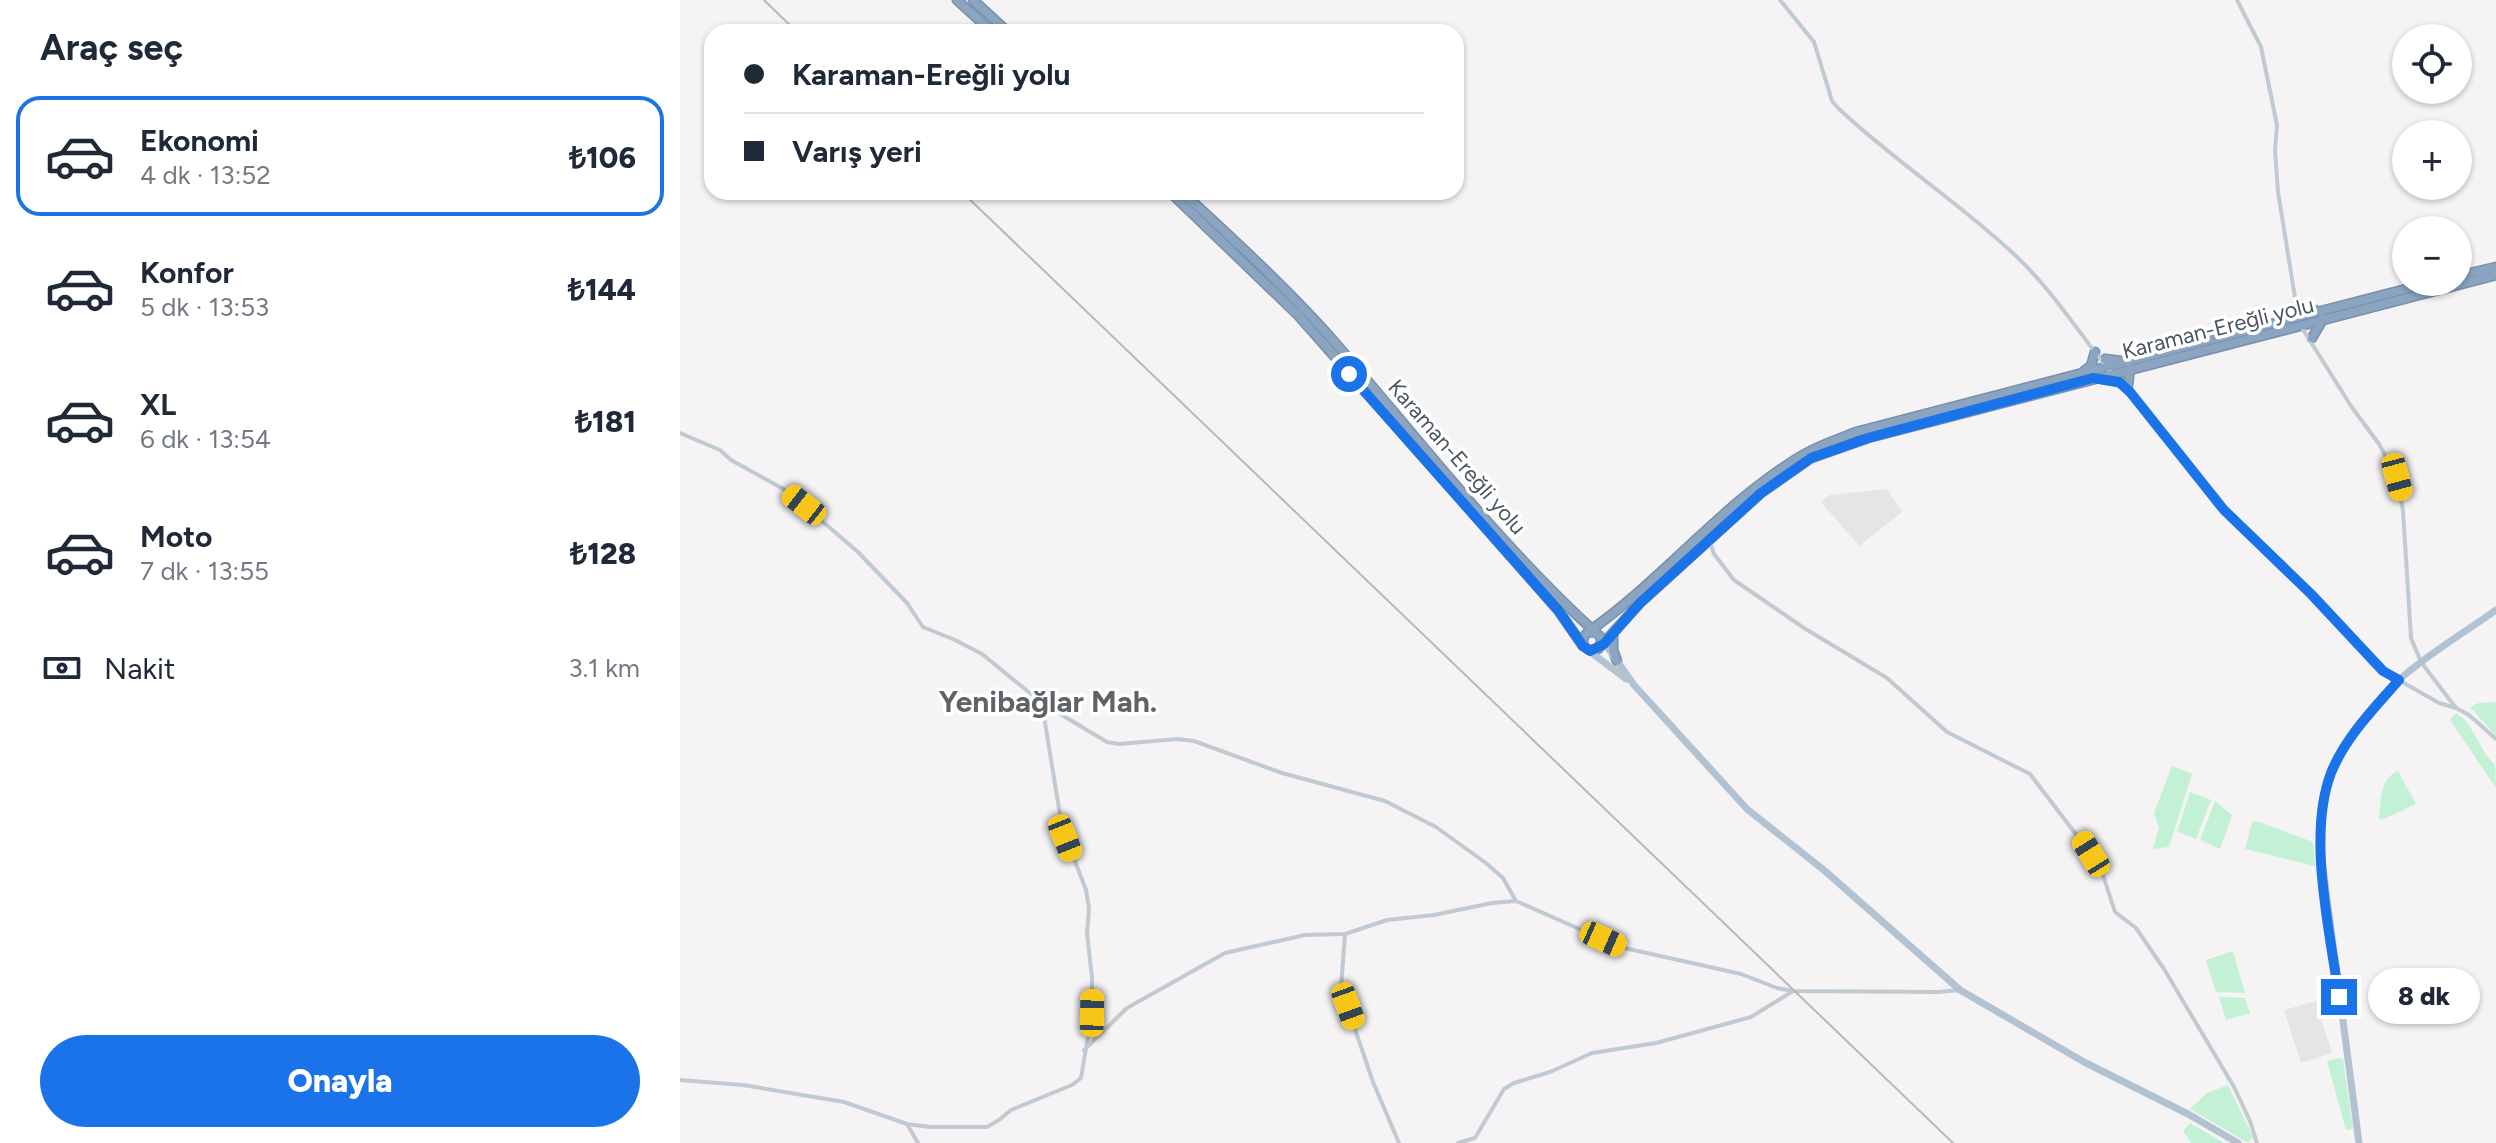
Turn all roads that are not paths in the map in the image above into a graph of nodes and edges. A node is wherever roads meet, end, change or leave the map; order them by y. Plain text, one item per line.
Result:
1 (957, 0) edge
2 (973, 0) edge
3 (1780, 0) edge
4 (2237, 0) edge
5 (983, 24) edge
6 (999, 24) edge
7 (1178, 200) edge
8 (1190, 200) edge
9 (2496, 267) edge
10 (2472, 273) edge
11 (2496, 275) edge
12 (2392, 294) edge
13 (2320, 315) junction
14 (2302, 321) junction
15 (2288, 324) junction
16 (2095, 352) junction
17 (2128, 365) junction
18 (2081, 373) junction
19 (2116, 374) junction
20 (680, 433) edge
21 (1709, 539) junction
22 (1621, 609) junction
23 (1570, 610) junction
24 (2496, 610) edge
25 (1618, 627) junction
26 (1597, 638) junction
27 (1586, 648) junction
28 (1617, 661) junction
29 (2421, 662) junction
30 (2399, 680) junction
31 (1634, 685) junction
32 (1042, 703) junction
33 (2456, 708) junction
34 (2496, 739) edge
35 (1516, 901) junction
36 (1345, 934) junction
37 (1960, 990) junction
38 (1793, 991) junction
39 (1084, 1050) junction
40 (680, 1080) edge
41 (907, 1124) junction
42 (918, 1143) edge
43 (1399, 1143) edge
44 (1458, 1143) edge
45 (2238, 1143) edge
46 (2257, 1143) edge
47 (2359, 1143) edge

1 - 5 highway
2 - 6 highway
3 - 16 street
4 - 14 street
7 - 27 highway, Karaman-Ereğli yolu
8 - 23 highway, Karaman-Ereğli yolu
9 - 10 highway
11 - 13 highway, Karaman-Ereğli yolu
12 - 13 highway, Karaman-Ereğli yolu
13 - 14 highway, Karaman-Ereğli yolu
13 - 14 highway
13 - 14 highway
14 - 15 highway, Karaman-Ereğli yolu
14 - 15 highway
14 - 29 street
15 - 17 highway, Karaman-Ereğli yolu
16 - 18 highway
16 - 19 street
17 - 19 highway, Karaman-Ereğli yolu
17 - 19 highway
17 - 19 highway
18 - 19 highway, Karaman-Ereğli yolu
18 - 22 highway, Karaman-Ereğli yolu
19 - 21 highway, Karaman-Ereğli yolu
19 - 30 street
20 - 32 street
21 - 25 highway, Karaman-Ereğli yolu
21 - 46 street
22 - 23 highway
22 - 26 highway, Karaman-Ereğli yolu
23 - 26 highway, Karaman-Ereğli yolu
24 - 29 main road
25 - 26 highway, Karaman-Ereğli yolu
25 - 28 highway
26 - 27 highway
26 - 27 highway
26 - 28 main road
27 - 31 main road
28 - 31 main road
29 - 30 main road
29 - 33 street
30 - 33 street
30 - 47 main road
31 - 37 main road
32 - 35 street
32 - 39 street
33 - 34 street
35 - 36 street
35 - 38 street
36 - 39 street
36 - 43 street
37 - 38 street
37 - 45 main road
38 - 44 street
39 - 41 street
40 - 41 street
41 - 42 street

